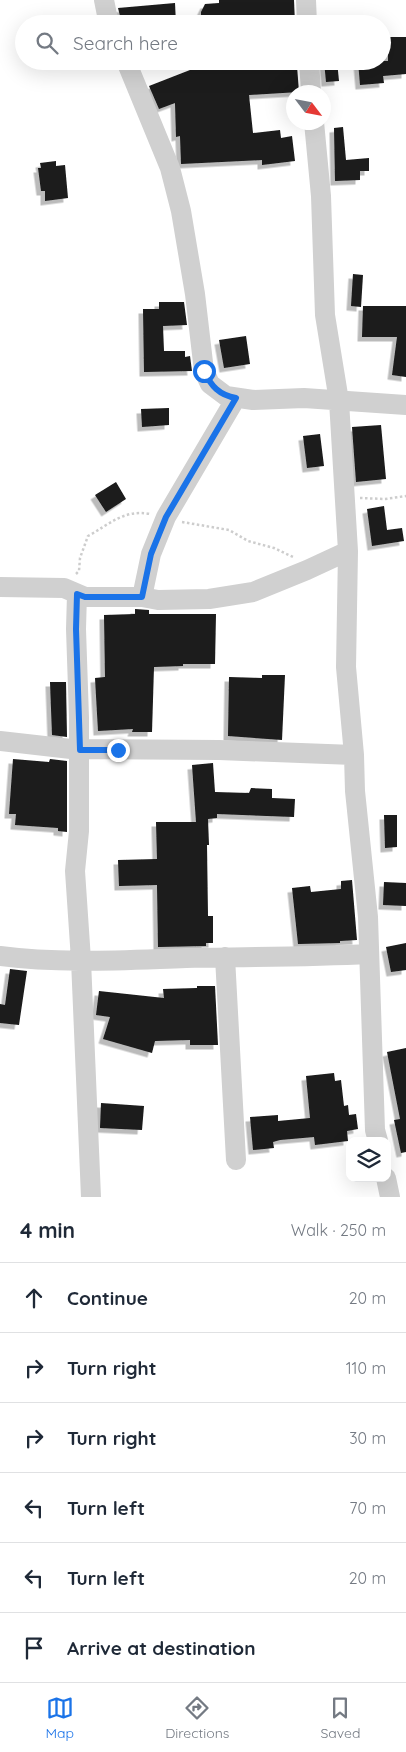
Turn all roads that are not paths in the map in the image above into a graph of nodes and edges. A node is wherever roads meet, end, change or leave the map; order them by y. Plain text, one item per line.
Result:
1 (104, 0) edge
2 (306, 0) edge
3 (107, 15) edge
4 (307, 15) edge
5 (130, 70) edge
6 (310, 70) edge
7 (311, 85) edge
8 (315, 130) edge
9 (236, 398) junction
10 (339, 401) junction
11 (406, 405) edge
12 (348, 551) junction
13 (0, 587) edge
14 (71, 591) junction
15 (142, 597) junction
16 (0, 741) edge
17 (80, 750) junction
18 (354, 755) junction
19 (369, 954) junction
20 (0, 956) edge
21 (225, 957) junction
22 (81, 960) junction
23 (377, 1137) edge
24 (236, 1160) dead end
25 (387, 1182) edge
26 (91, 1197) edge
27 (390, 1197) edge

1 - 3 street
2 - 4 street
5 - 9 street
6 - 7 street
8 - 10 street
9 - 10 street
9 - 15 street
10 - 11 street
10 - 12 street
12 - 15 street
12 - 18 street
13 - 14 street
14 - 15 street
14 - 17 street
16 - 17 street
17 - 18 street
17 - 22 street
18 - 19 street
19 - 21 street
19 - 23 street
20 - 22 street
21 - 22 street
21 - 24 street
22 - 26 street
25 - 27 street

